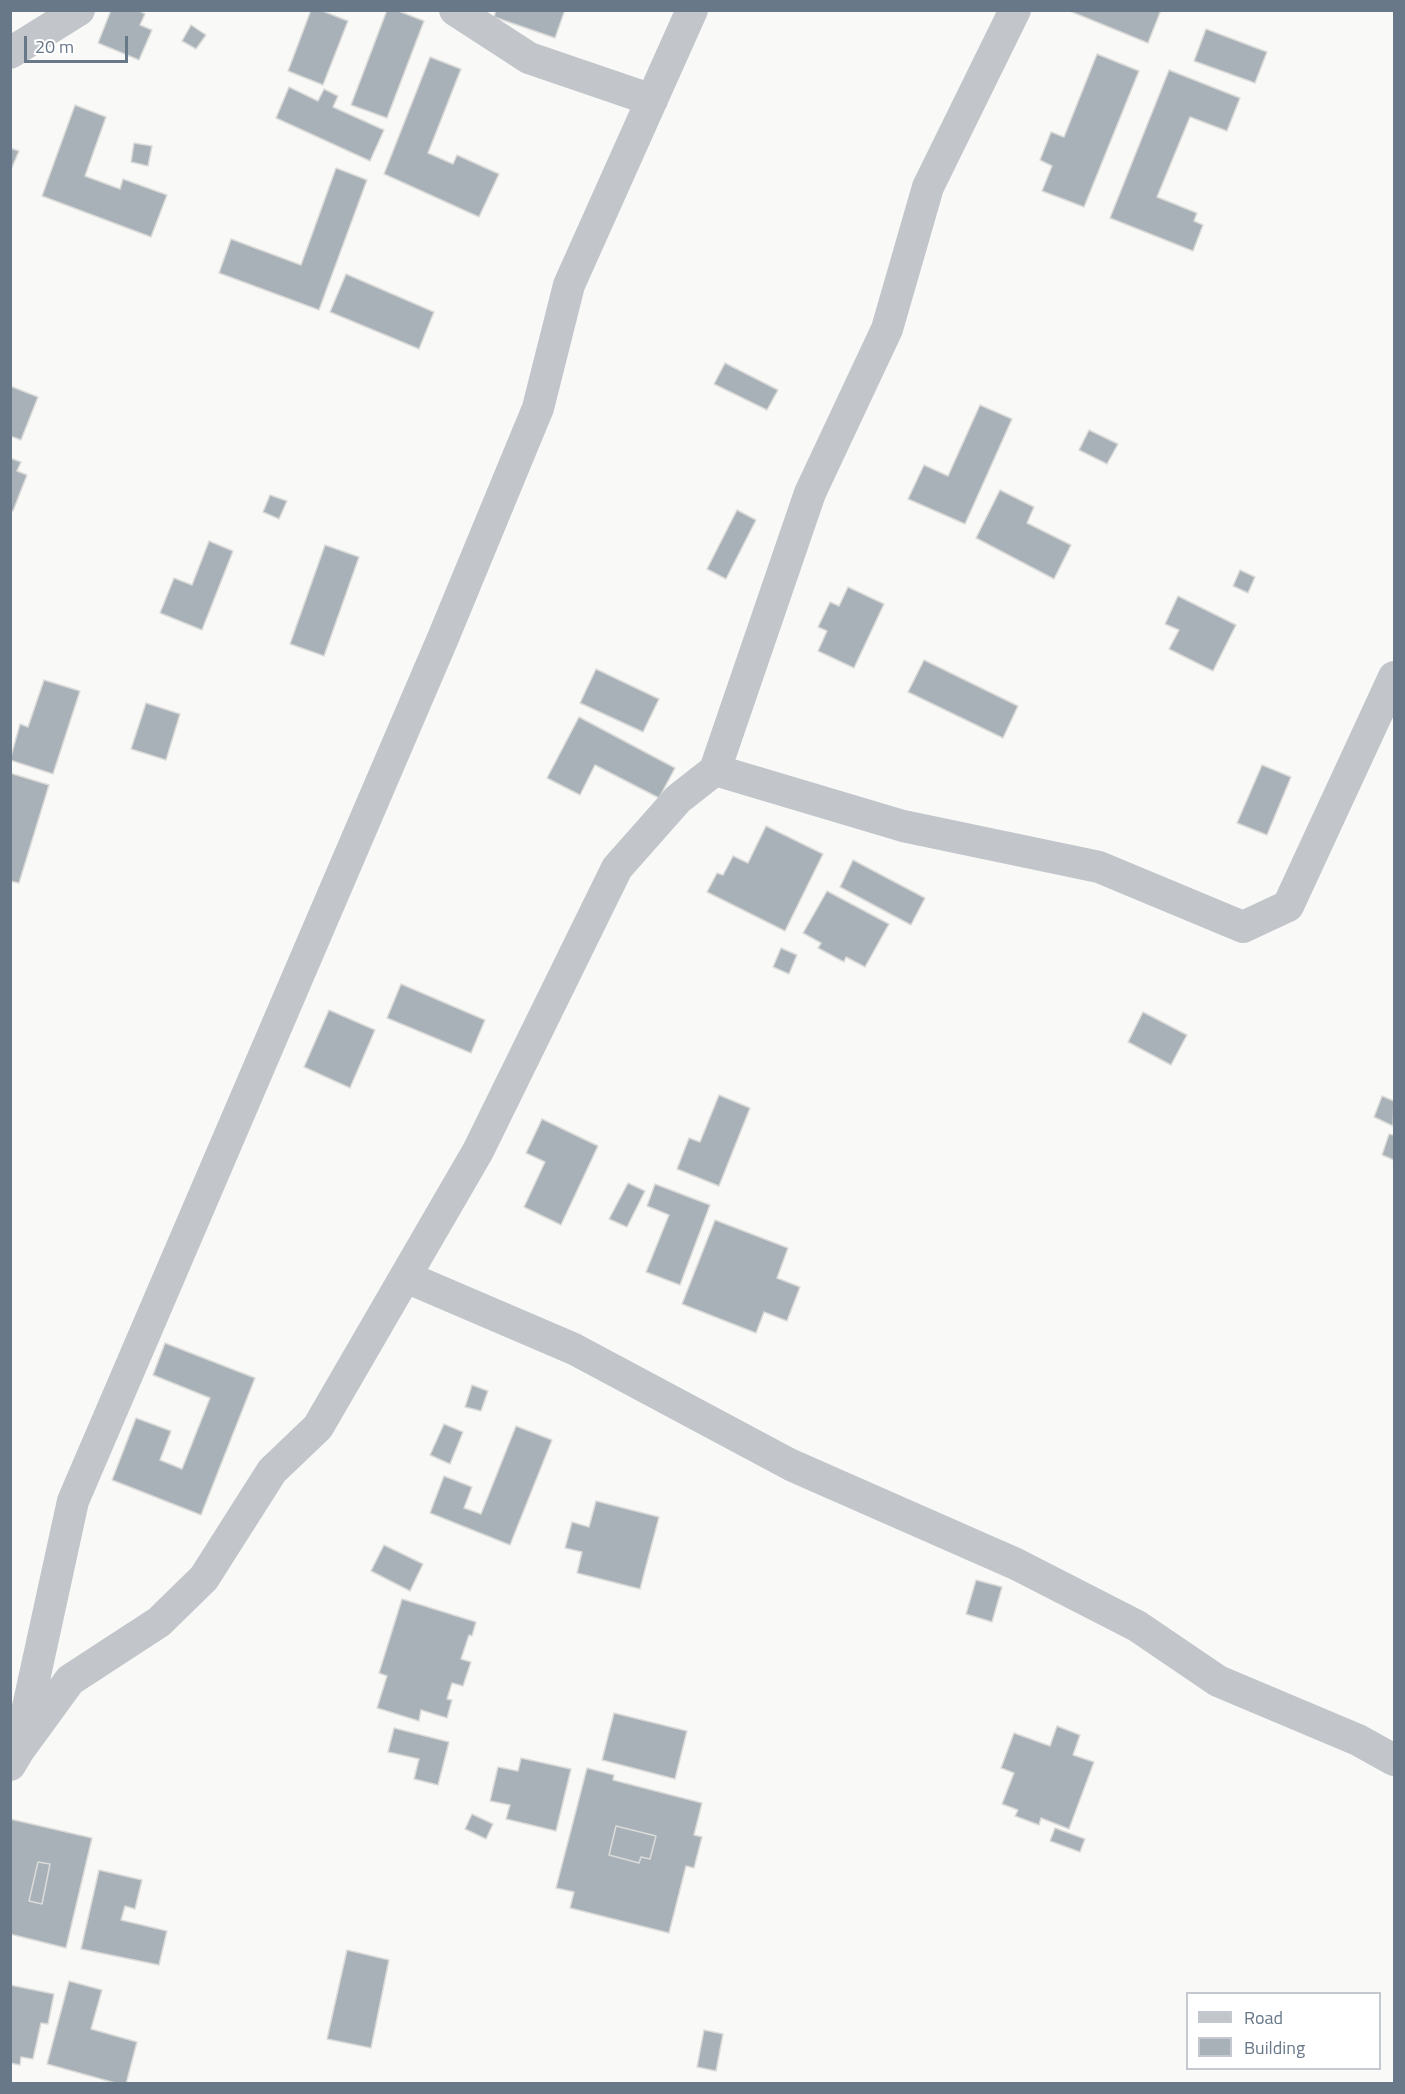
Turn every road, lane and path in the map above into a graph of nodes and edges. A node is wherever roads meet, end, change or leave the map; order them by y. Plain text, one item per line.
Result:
1 (79, 10) edge
2 (455, 10) edge
3 (692, 10) edge
4 (1015, 10) edge
5 (10, 53) edge
6 (652, 100) junction
7 (1395, 676) edge
8 (715, 770) junction
9 (406, 1276) junction
10 (15, 1757) edge
11 (1395, 1760) edge

1 - 5 street
2 - 6 street
3 - 6 street
4 - 8 street
6 - 10 street
7 - 8 street
8 - 9 street
9 - 10 street
9 - 11 street

